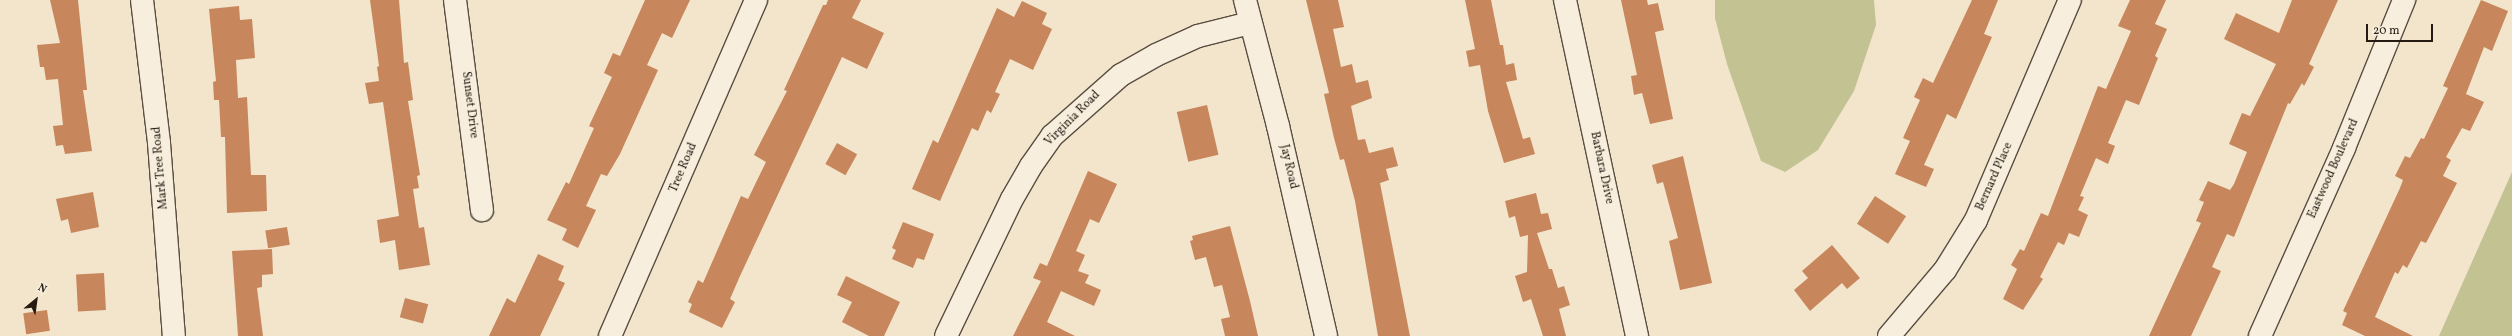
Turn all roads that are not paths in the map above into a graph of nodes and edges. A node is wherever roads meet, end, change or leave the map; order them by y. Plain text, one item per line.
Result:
1 (142, 0) edge
2 (455, 0) edge
3 (756, 0) edge
4 (1245, 0) edge
5 (1565, 0) edge
6 (2070, 0) edge
7 (2404, 0) edge
8 (1250, 23) junction
9 (482, 210) dead end
10 (174, 336) edge
11 (610, 336) edge
12 (946, 336) edge
13 (1326, 336) edge
14 (1637, 336) edge
15 (1889, 336) edge
16 (2260, 336) edge

1 - 10 street, Mark Tree Road
2 - 9 street, Sunset Drive
3 - 11 street, Tree Road
4 - 8 street, Jay Road
5 - 14 street, Barbara Drive
6 - 15 street, Bernard Place
7 - 16 street, Eastwood Boulevard
8 - 12 street, Virginia Road
8 - 13 street, Jay Road

